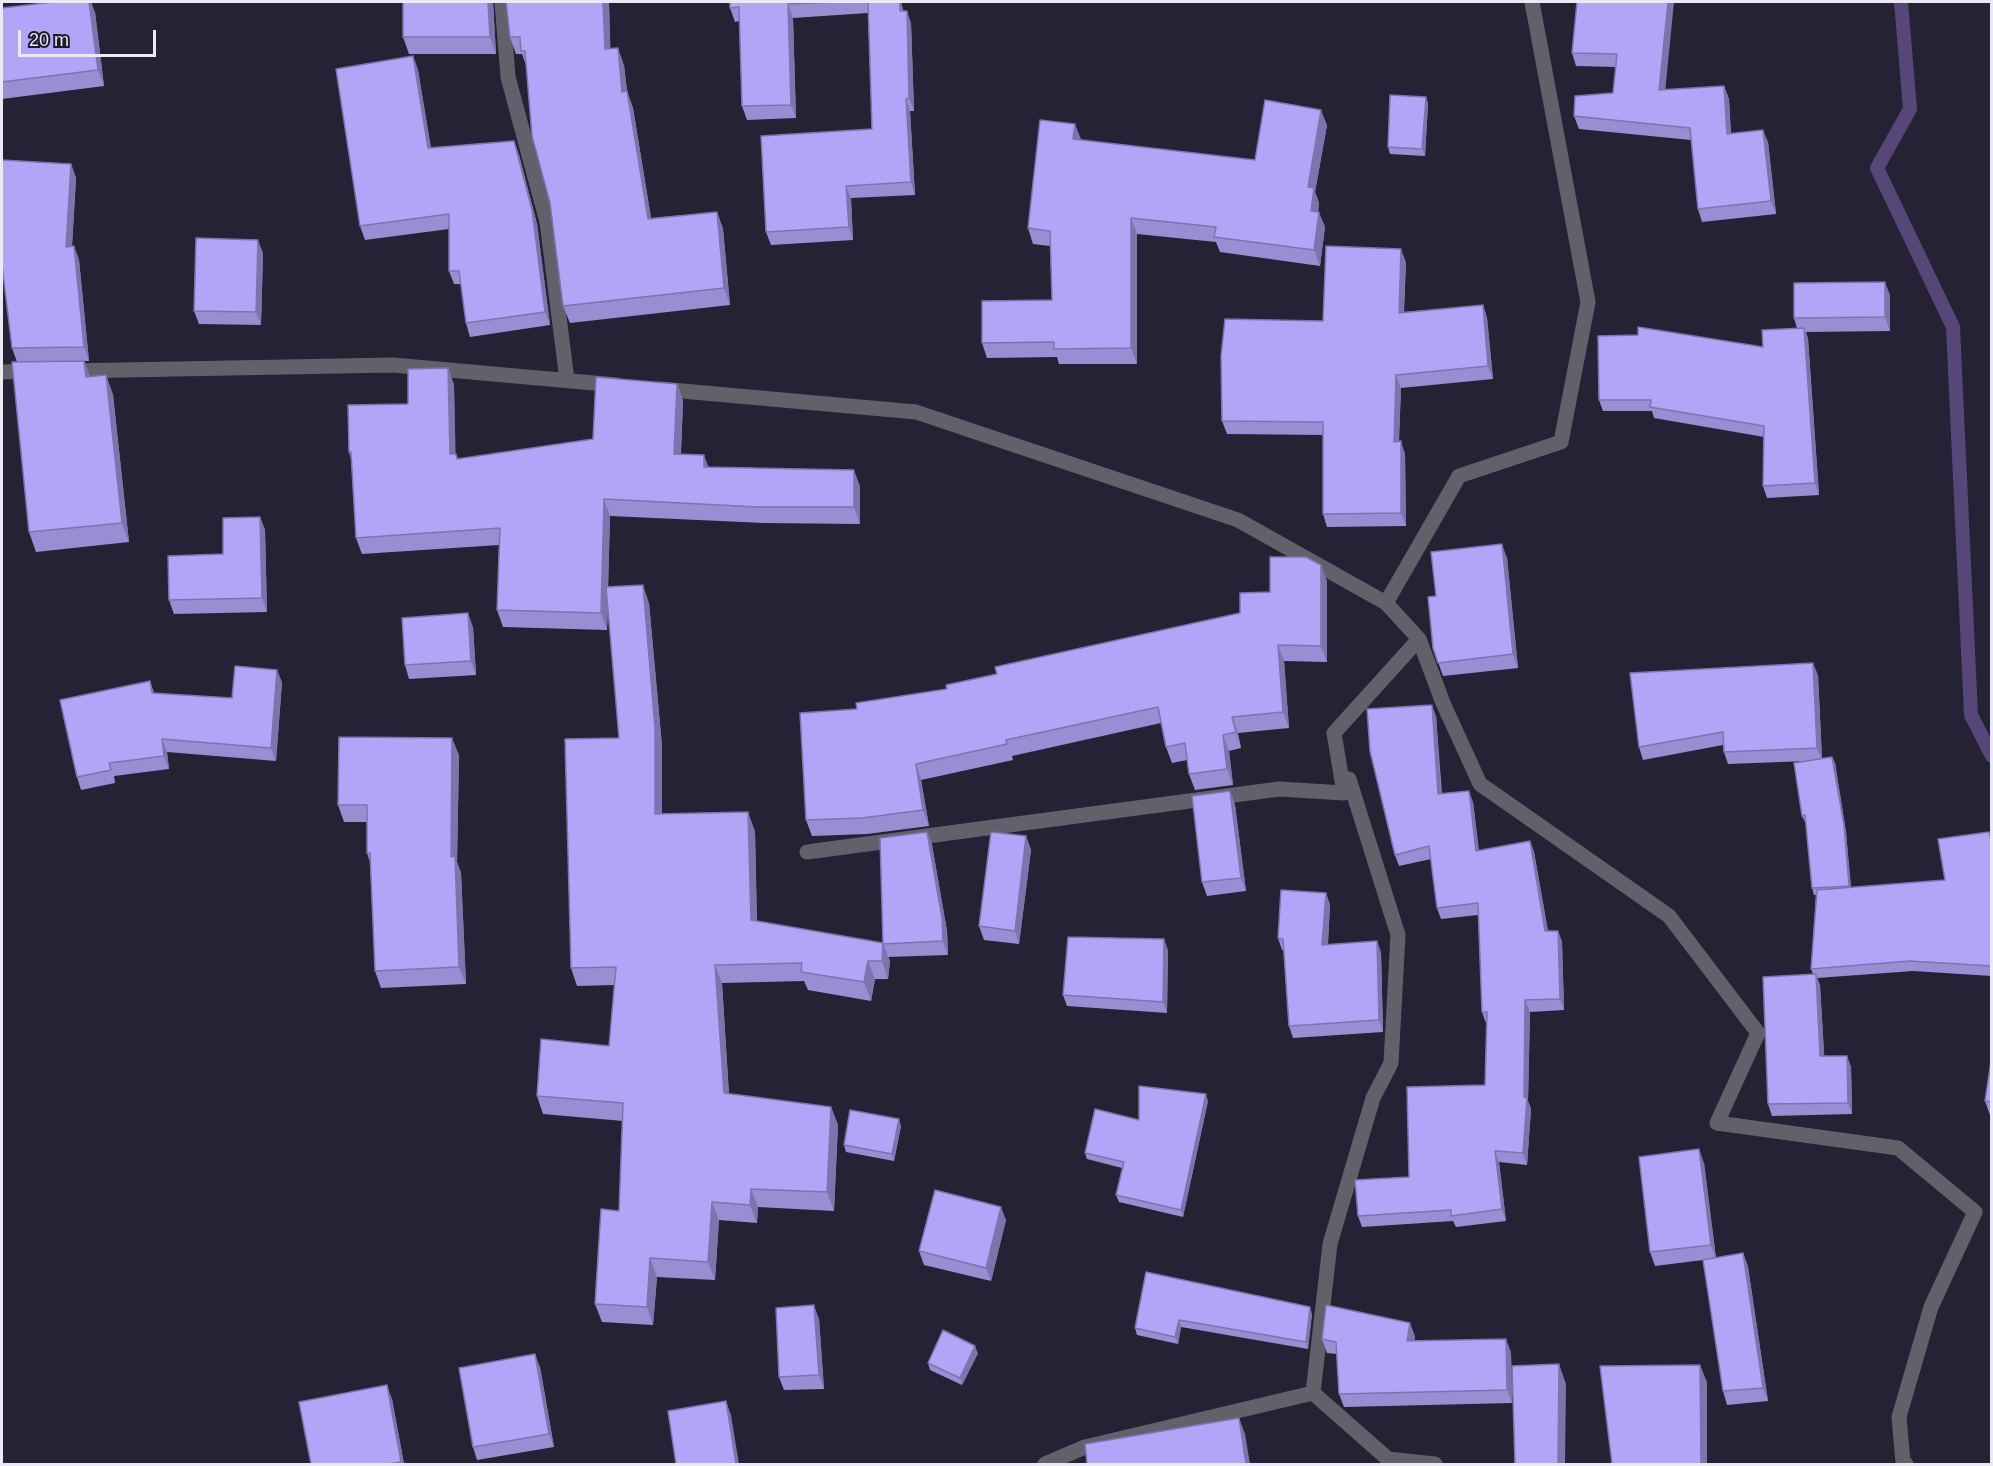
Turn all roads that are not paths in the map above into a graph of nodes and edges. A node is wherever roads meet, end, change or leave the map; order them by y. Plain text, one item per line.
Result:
1 (502, 2) edge
2 (1532, 2) edge
3 (2, 372) edge
4 (567, 380) junction
5 (1386, 603) junction
6 (1419, 639) junction
7 (1334, 733) junction
8 (807, 852) dead end
9 (1313, 1393) junction
10 (1046, 1464) edge
11 (1435, 1464) edge
12 (1906, 1464) edge

1 - 4 street
2 - 5 street
3 - 4 street
4 - 5 street
5 - 6 street
6 - 7 street
6 - 12 street
7 - 8 street
7 - 9 street
9 - 10 street
9 - 11 street

